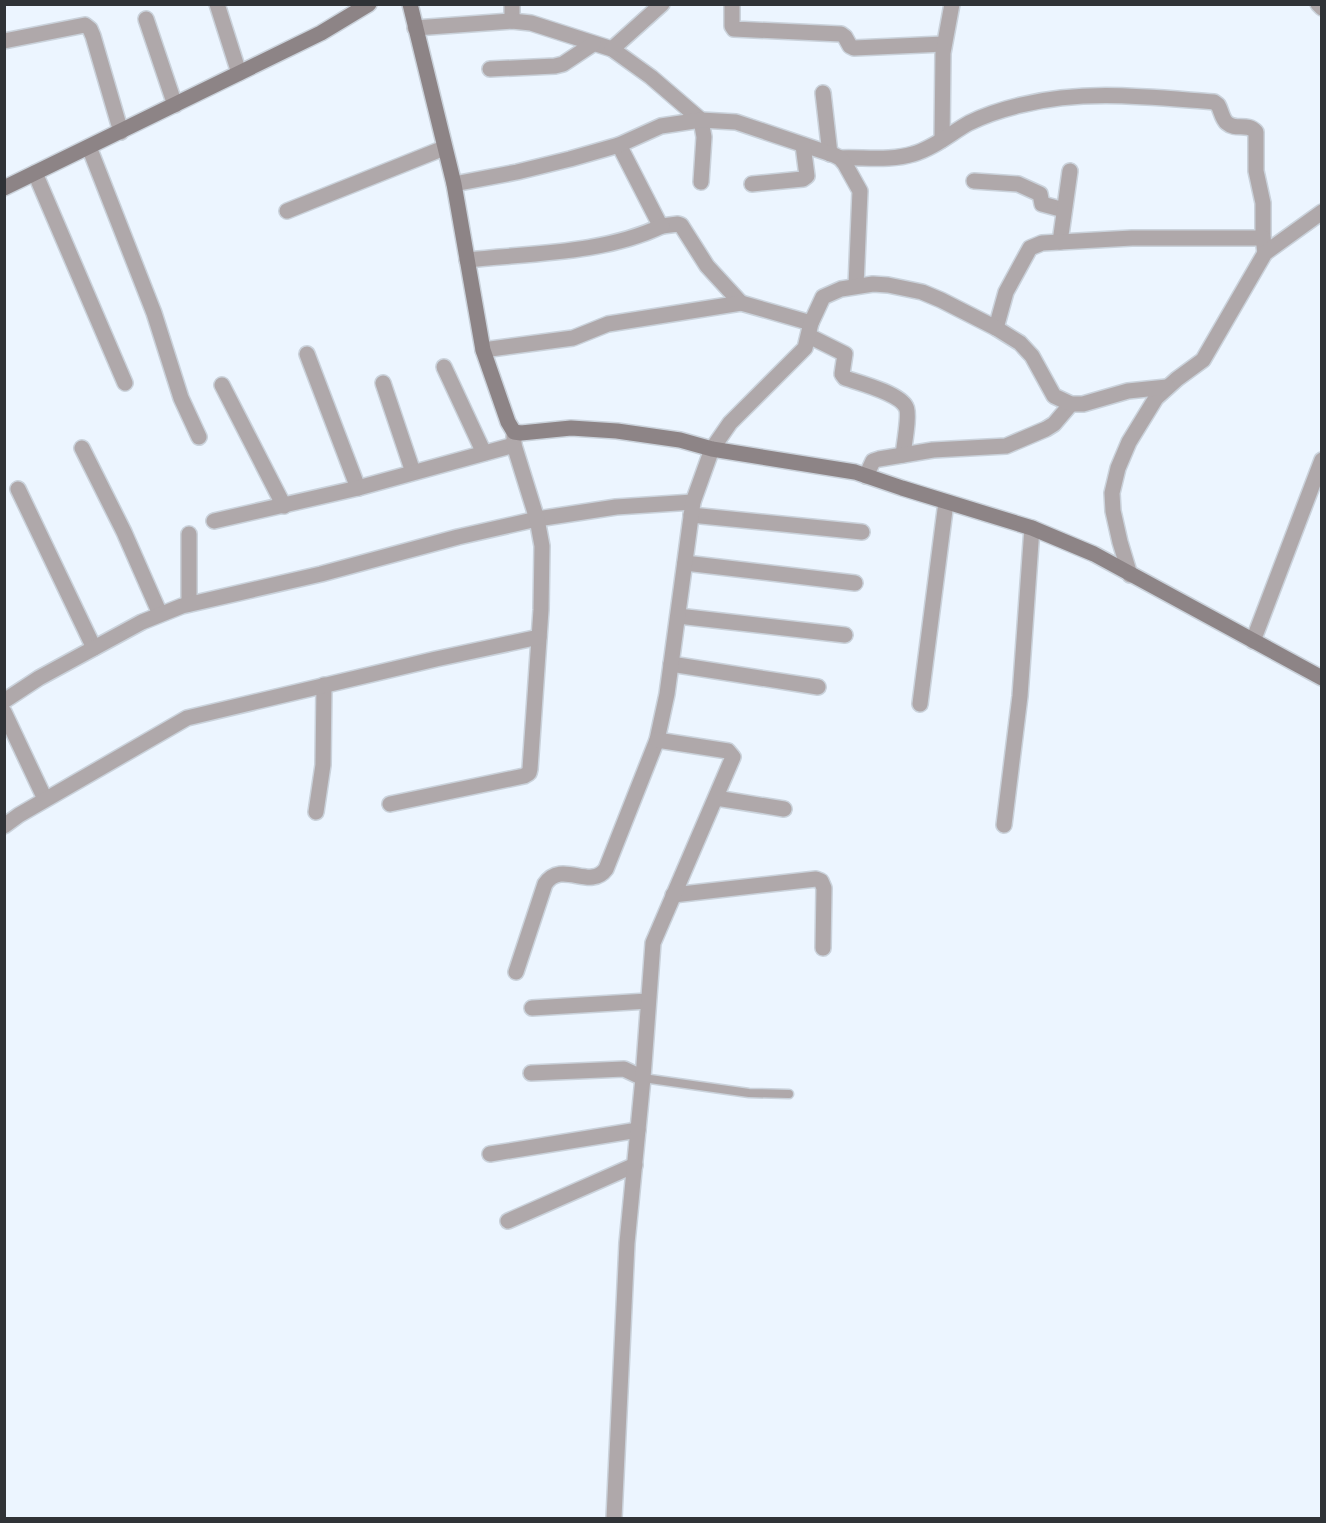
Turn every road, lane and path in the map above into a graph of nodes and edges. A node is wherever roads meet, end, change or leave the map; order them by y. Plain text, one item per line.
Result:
1 (217, 4) edge
2 (369, 4) edge
3 (410, 4) edge
4 (512, 4) edge
5 (662, 4) edge
6 (732, 4) edge
7 (952, 4) edge
8 (1318, 4) edge
9 (1322, 8) edge
10 (146, 19) dead end
11 (512, 21) junction
12 (415, 28) junction
13 (4, 41) edge
14 (593, 44) junction
15 (944, 44) junction
16 (612, 49) junction
17 (490, 69) dead end
18 (239, 74) junction
19 (823, 93) dead end
20 (175, 105) junction
21 (701, 120) junction
22 (121, 132) junction
23 (942, 140) junction
24 (619, 145) junction
25 (803, 145) junction
26 (88, 147) junction
27 (444, 148) junction
28 (835, 156) junction
29 (1070, 171) dead end
30 (35, 173) junction
31 (974, 181) dead end
32 (701, 182) dead end
33 (453, 184) junction
34 (752, 184) dead end
35 (4, 188) edge
36 (1064, 210) junction
37 (287, 211) dead end
38 (1322, 212) edge
39 (662, 226) junction
40 (1060, 242) junction
41 (1264, 245) junction
42 (467, 260) junction
43 (856, 286) junction
44 (741, 303) junction
45 (996, 328) junction
46 (810, 330) junction
47 (483, 350) junction
48 (307, 354) dead end
49 (444, 368) dead end
50 (125, 383) dead end
51 (383, 383) dead end
52 (222, 385) dead end
53 (1167, 387) junction
54 (1071, 404) junction
55 (200, 437) dead end
56 (514, 439) junction
57 (82, 448) dead end
58 (712, 449) junction
59 (484, 453) junction
60 (903, 455) junction
61 (1322, 460) edge
62 (413, 472) junction
63 (866, 476) junction
64 (358, 488) junction
65 (18, 489) dead end
66 (946, 502) junction
67 (284, 506) junction
68 (692, 508) junction
69 (537, 519) junction
70 (214, 521) dead end
71 (1032, 528) junction
72 (862, 532) dead end
73 (189, 534) dead end
74 (685, 563) junction
75 (1130, 575) junction
76 (855, 583) dead end
77 (189, 604) junction
78 (160, 614) junction
79 (678, 616) junction
80 (845, 636) dead end
81 (539, 637) junction
82 (1253, 641) junction
83 (94, 648) junction
84 (671, 664) junction
85 (1322, 678) edge
86 (324, 685) junction
87 (818, 687) dead end
88 (4, 701) edge
89 (920, 704) dead end
90 (4, 712) edge
91 (657, 740) junction
92 (716, 798) junction
93 (45, 800) junction
94 (390, 804) dead end
95 (784, 809) dead end
96 (316, 812) dead end
97 (1004, 825) dead end
98 (4, 826) edge
99 (673, 895) junction
100 (823, 948) dead end
101 (516, 972) dead end
102 (648, 1001) junction
103 (532, 1008) dead end
104 (531, 1073) dead end
105 (643, 1078) junction
106 (789, 1094) dead end
107 (638, 1130) junction
108 (490, 1154) dead end
109 (635, 1165) junction
110 (508, 1221) dead end
111 (614, 1518) edge

1 - 18 street
2 - 18 street
3 - 12 street
4 - 11 street
5 - 16 street
6 - 15 street
7 - 15 street
8 - 9 street
10 - 20 street
11 - 12 street
11 - 14 street
12 - 27 street
13 - 22 street
14 - 16 street
14 - 17 street
15 - 23 street
16 - 21 street
18 - 20 street
19 - 28 street
20 - 22 street
21 - 24 street
21 - 25 street
21 - 32 street
22 - 26 street
23 - 28 street
23 - 41 street
24 - 33 street
24 - 39 street
25 - 28 street
25 - 34 street
26 - 30 street
26 - 55 street
27 - 33 street
27 - 37 street
28 - 43 street
29 - 36 street
30 - 35 street
30 - 50 street
31 - 36 street
33 - 42 street
36 - 40 street
38 - 41 street
39 - 42 street
39 - 44 street
40 - 41 street
40 - 45 street
41 - 53 street
42 - 47 street
43 - 45 street
43 - 46 street
44 - 46 street
44 - 47 street
45 - 54 street
46 - 58 street
46 - 60 street
47 - 56 street
48 - 64 street
49 - 59 street
51 - 62 street
52 - 67 street
53 - 54 street
53 - 75 street
54 - 60 street
56 - 58 street
56 - 59 street
56 - 69 street
57 - 78 street
58 - 63 street
58 - 68 street
59 - 62 street
60 - 63 street
61 - 82 street
62 - 64 street
63 - 66 street
64 - 67 street
65 - 83 street
66 - 71 street
66 - 89 street
67 - 70 street
68 - 69 street
68 - 72 street
68 - 74 street
69 - 77 street
69 - 81 street
71 - 75 street
71 - 97 street
73 - 77 street
74 - 76 street
74 - 79 street
75 - 82 street
77 - 78 street
78 - 83 street
79 - 80 street
79 - 84 street
81 - 86 street
81 - 94 street
82 - 85 street
83 - 88 street
84 - 87 street
84 - 91 street
86 - 93 street
86 - 96 street
90 - 93 street
91 - 92 street
91 - 101 street
92 - 95 street
92 - 99 street
93 - 98 street
99 - 100 street
99 - 102 street
102 - 103 street
102 - 105 street
104 - 105 street
105 - 106 lane
105 - 107 street
107 - 108 street
107 - 109 street
109 - 110 street
109 - 111 street

